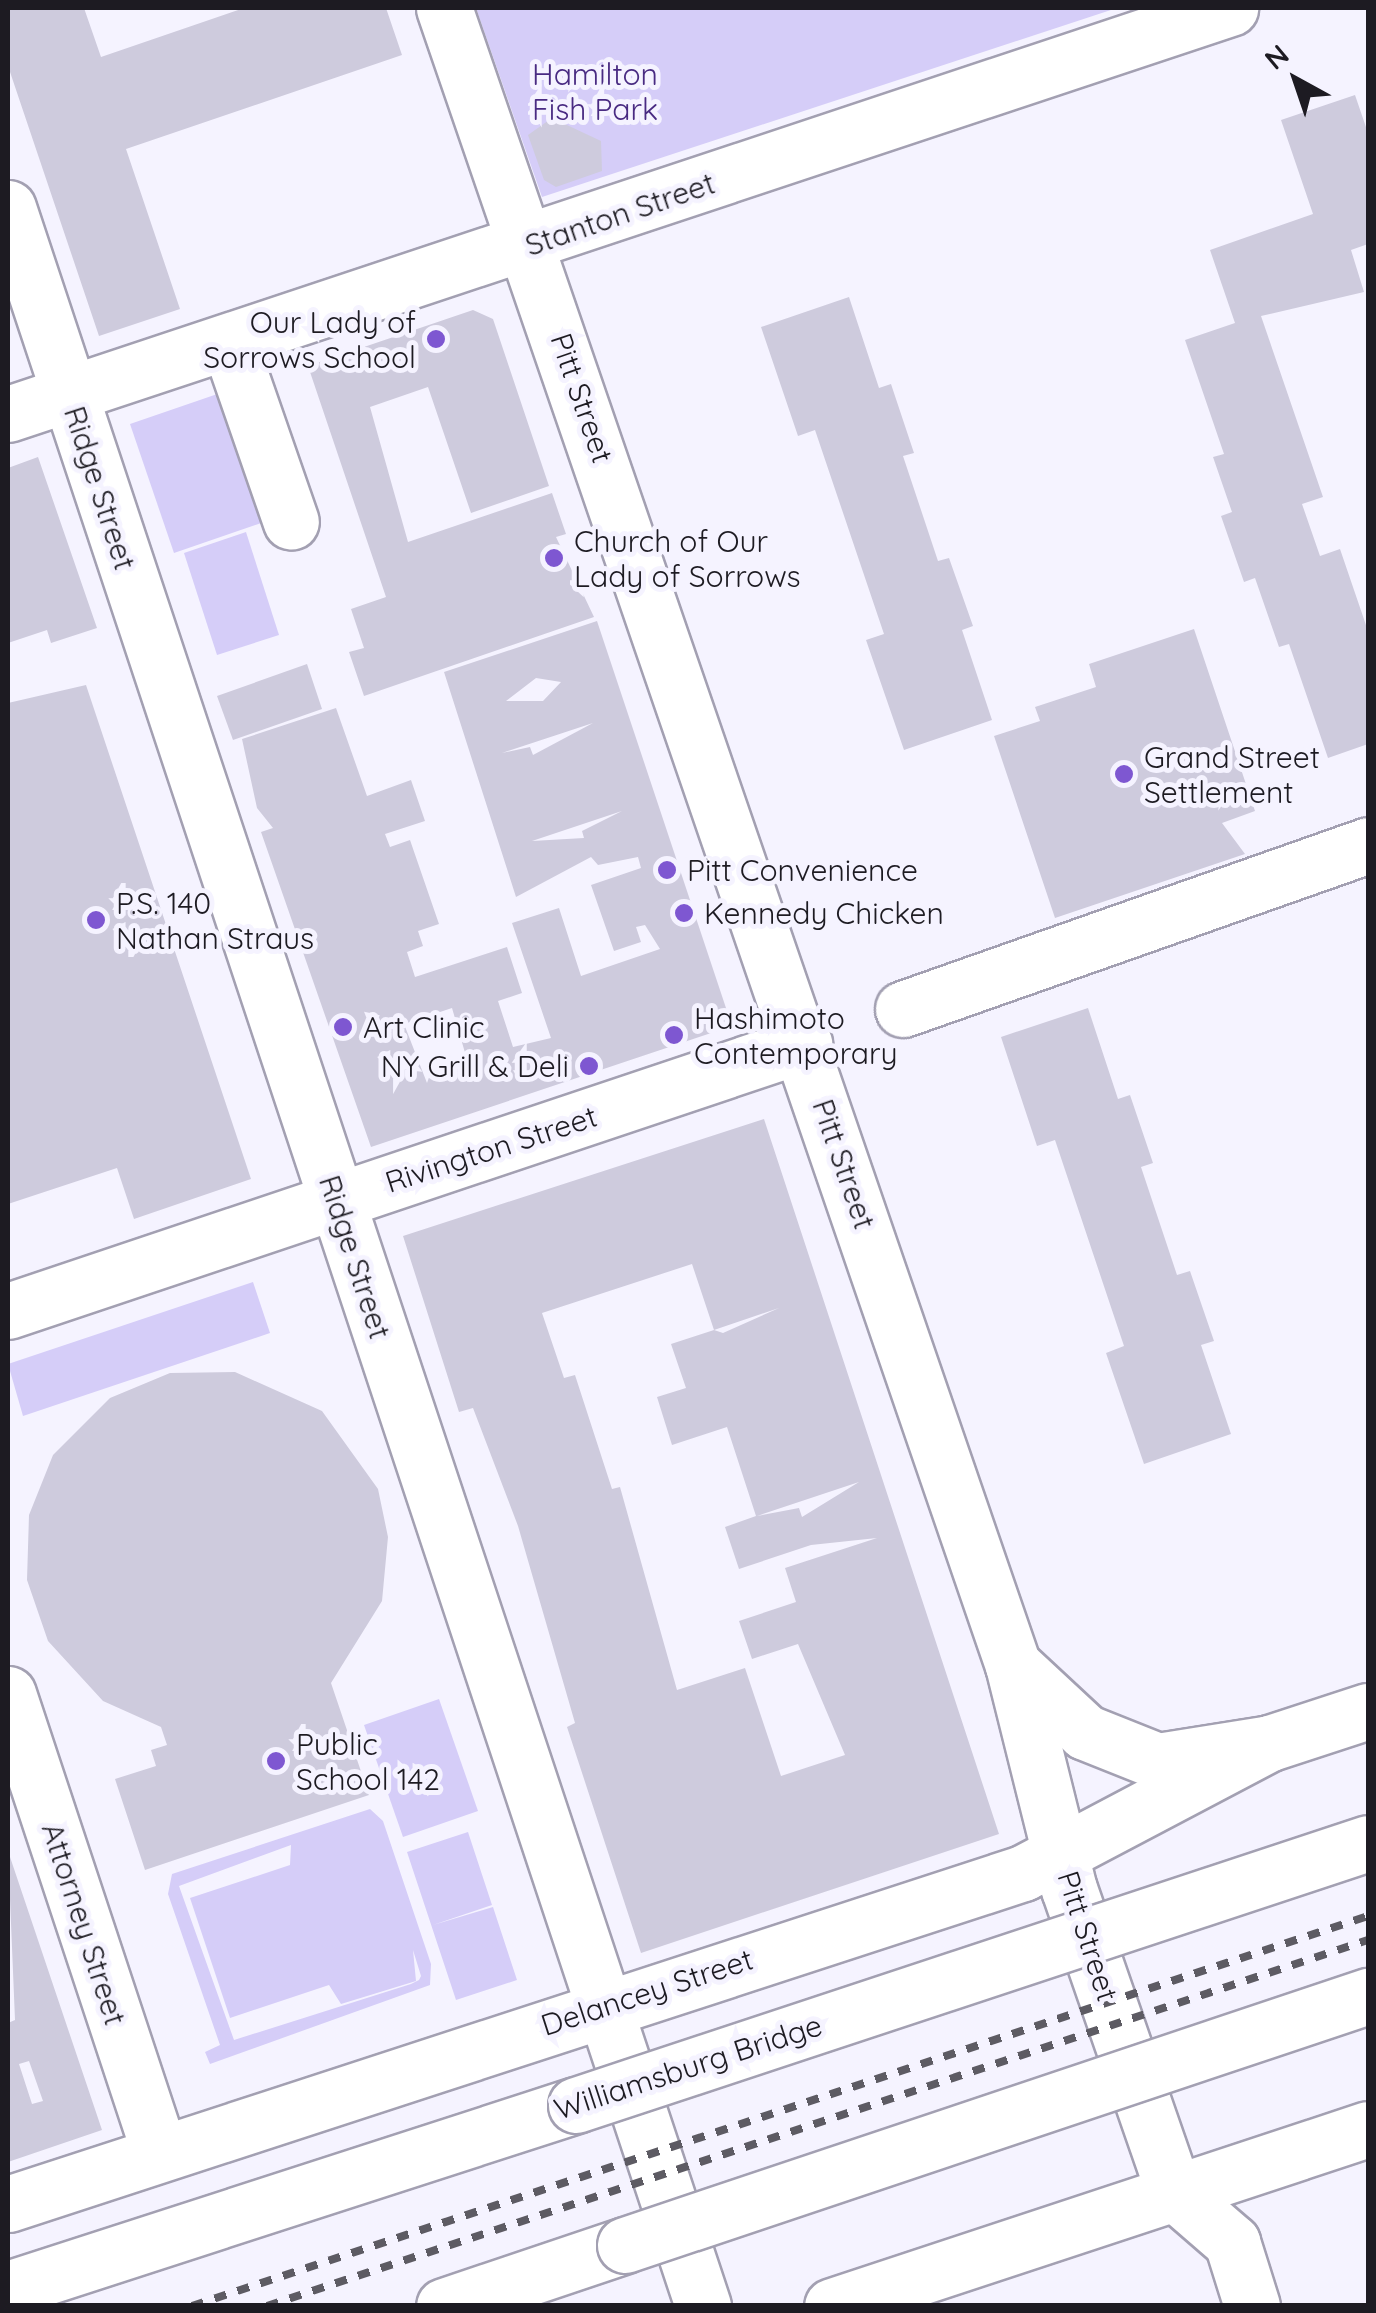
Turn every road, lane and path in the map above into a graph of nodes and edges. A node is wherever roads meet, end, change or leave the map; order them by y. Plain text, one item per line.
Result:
1 (444, 8) edge
2 (1230, 8) edge
3 (8, 208) edge
4 (528, 244) junction
5 (228, 342) junction
6 (70, 394) junction
7 (8, 414) edge
8 (291, 522) dead end
9 (1368, 845) edge
10 (903, 1008) dead end
11 (804, 1044) junction
12 (337, 1201) junction
13 (8, 1311) edge
14 (1013, 1665) junction
15 (8, 1694) edge
16 (1368, 1711) edge
17 (1270, 1743) junction
18 (1368, 1843) edge
19 (1062, 1857) junction
20 (1368, 1996) edge
21 (602, 2006) junction
22 (1368, 2128) edge
23 (160, 2154) junction
24 (1174, 2192) junction
25 (8, 2204) edge
26 (8, 2289) edge
27 (444, 2306) edge
28 (703, 2306) edge
29 (832, 2306) edge
30 (1252, 2306) edge

1 - 4 main road, Pitt Street
2 - 4 main road, Stanton Street
3 - 6 main road, Ridge Street
4 - 5 main road, Stanton Street
4 - 11 main road, Pitt Street
5 - 6 main road, Stanton Street
5 - 8 main road
6 - 7 main road, Stanton Street
6 - 12 main road, Ridge Street
9 - 10 main road
11 - 12 main road, Rivington Street
11 - 14 main road, Pitt Street
12 - 13 main road, Rivington Street
12 - 21 main road, Ridge Street
14 - 17 main road, Delancey Street
14 - 19 main road, Pitt Street
15 - 23 main road, Attorney Street
16 - 17 main road, Delancey Street
17 - 19 main road, Delancey Street
18 - 26 main road, Williamsburg Bridge, bridge
19 - 21 main road, Delancey Street
19 - 24 main road, Pitt Street
20 - 27 main road, bridge
21 - 23 main road, Delancey Street
21 - 28 main road, Ridge Street
22 - 24 main road
23 - 25 main road, Delancey Street
24 - 29 main road
24 - 30 main road

